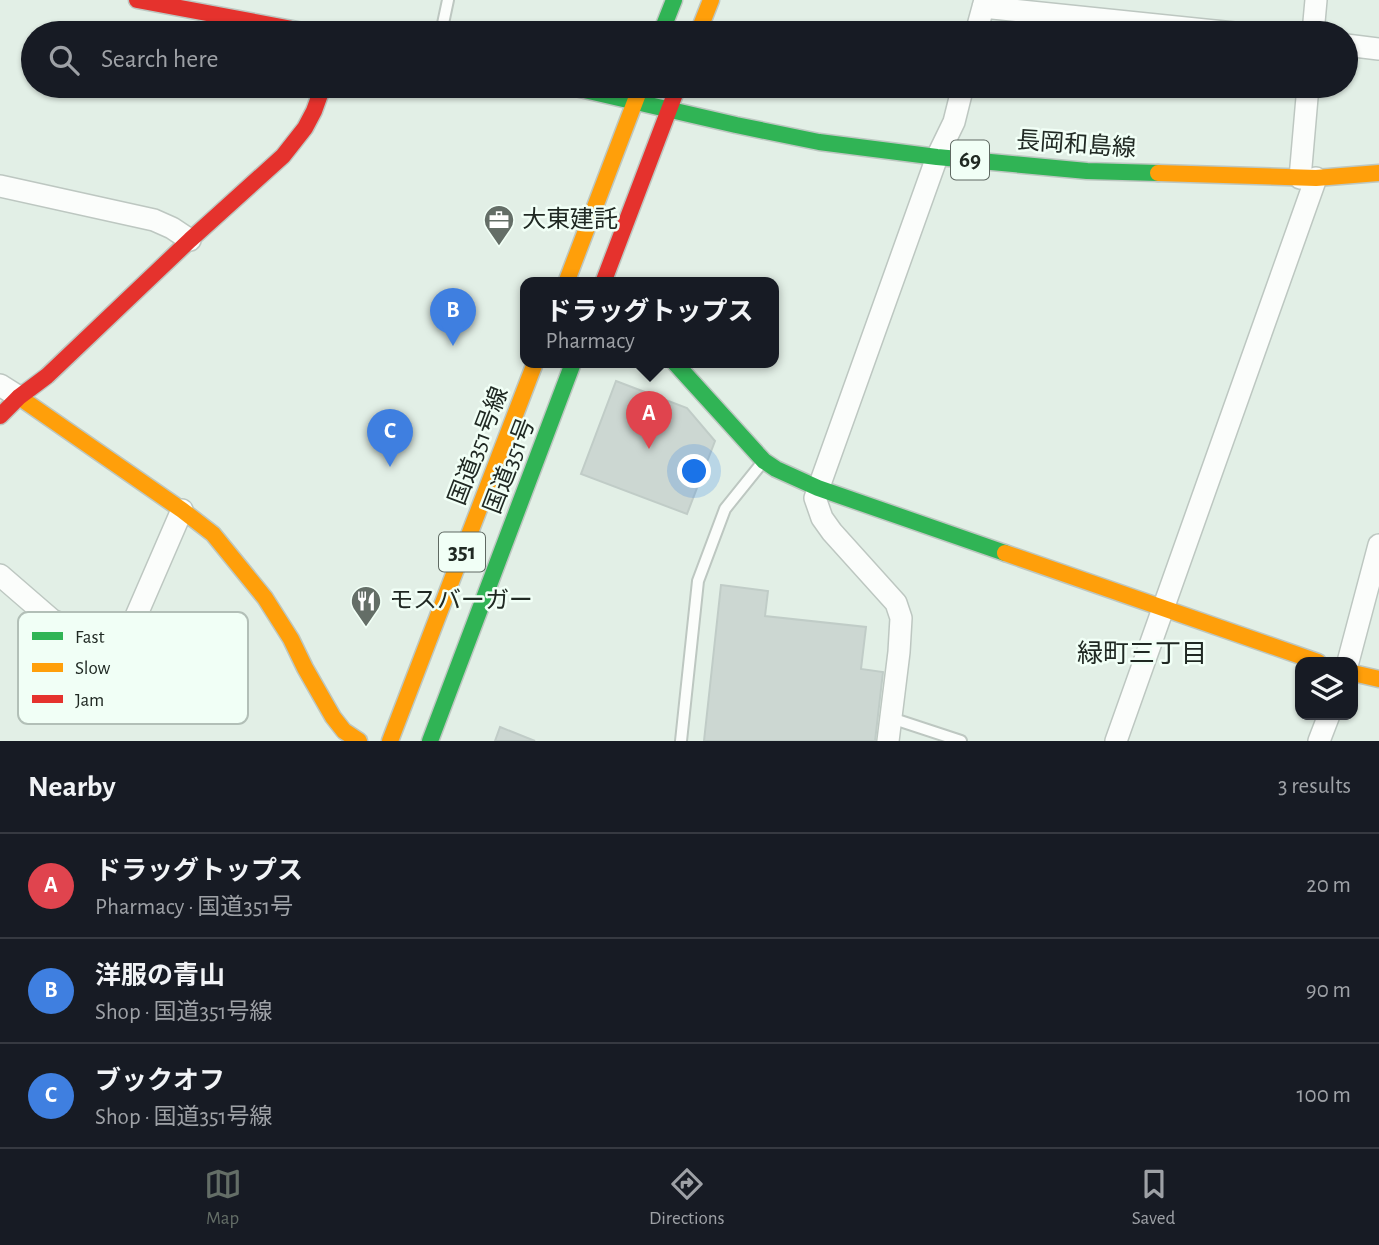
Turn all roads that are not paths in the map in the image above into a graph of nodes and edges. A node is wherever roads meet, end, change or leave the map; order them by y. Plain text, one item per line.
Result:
1 (138, 0) edge
2 (448, 0) edge
3 (674, 0) edge
4 (711, 0) edge
5 (1316, 0) edge
6 (984, 4) edge
7 (250, 21) edge
8 (444, 21) edge
9 (666, 21) edge
10 (703, 21) edge
11 (979, 21) edge
12 (1131, 21) edge
13 (1314, 21) edge
14 (1358, 47) edge
15 (1379, 50) edge
16 (319, 98) edge
17 (636, 98) edge
18 (648, 98) edge
19 (673, 98) edge
20 (960, 98) edge
21 (1308, 98) edge
22 (669, 109) junction
23 (937, 157) junction
24 (1379, 173) edge
25 (1308, 178) junction
26 (0, 186) edge
27 (190, 240) junction
28 (568, 277) edge
29 (605, 277) edge
30 (533, 368) edge
31 (571, 368) edge
32 (680, 368) edge
33 (0, 385) edge
34 (19, 397) junction
35 (0, 416) edge
36 (764, 461) junction
37 (818, 488) junction
38 (182, 510) junction
39 (1379, 545) edge
40 (0, 575) edge
41 (1163, 607) junction
42 (43, 612) edge
43 (138, 612) edge
44 (1304, 657) edge
45 (1349, 657) edge
46 (1358, 674) edge
47 (1379, 679) edge
48 (891, 718) junction
49 (1327, 720) edge
50 (922, 727) junction
51 (359, 741) edge
52 (390, 741) edge
53 (430, 741) edge
54 (681, 741) edge
55 (888, 741) edge
56 (920, 741) edge
57 (961, 741) edge
58 (1116, 741) edge
59 (1319, 741) edge

1 - 7 main road
2 - 8 lane
3 - 9 main road
4 - 10 main road
5 - 13 street
6 - 11 street
6 - 12 street
14 - 15 street
16 - 27 main road
17 - 28 main road
18 - 22 main road, 長岡和島線 / 69
19 - 22 main road
20 - 23 street
21 - 25 street
22 - 23 main road, 長岡和島線 / 69
22 - 29 main road
23 - 25 main road, 長岡和島線 / 69
23 - 37 street
24 - 25 main road, 長岡和島線 / 69
25 - 41 street
26 - 27 street
27 - 34 main road
30 - 52 main road, 国道351号線 / 351
31 - 53 main road, 国道351号 / 351
32 - 36 main road
33 - 34 street
34 - 35 main road
34 - 38 main road
36 - 37 main road
36 - 54 lane
37 - 41 main road
37 - 48 street
38 - 43 street
38 - 51 main road
39 - 45 street
40 - 42 street
41 - 44 main road
41 - 58 street
46 - 47 main road
48 - 50 lane
48 - 55 street
49 - 59 street
50 - 56 lane
50 - 57 lane

